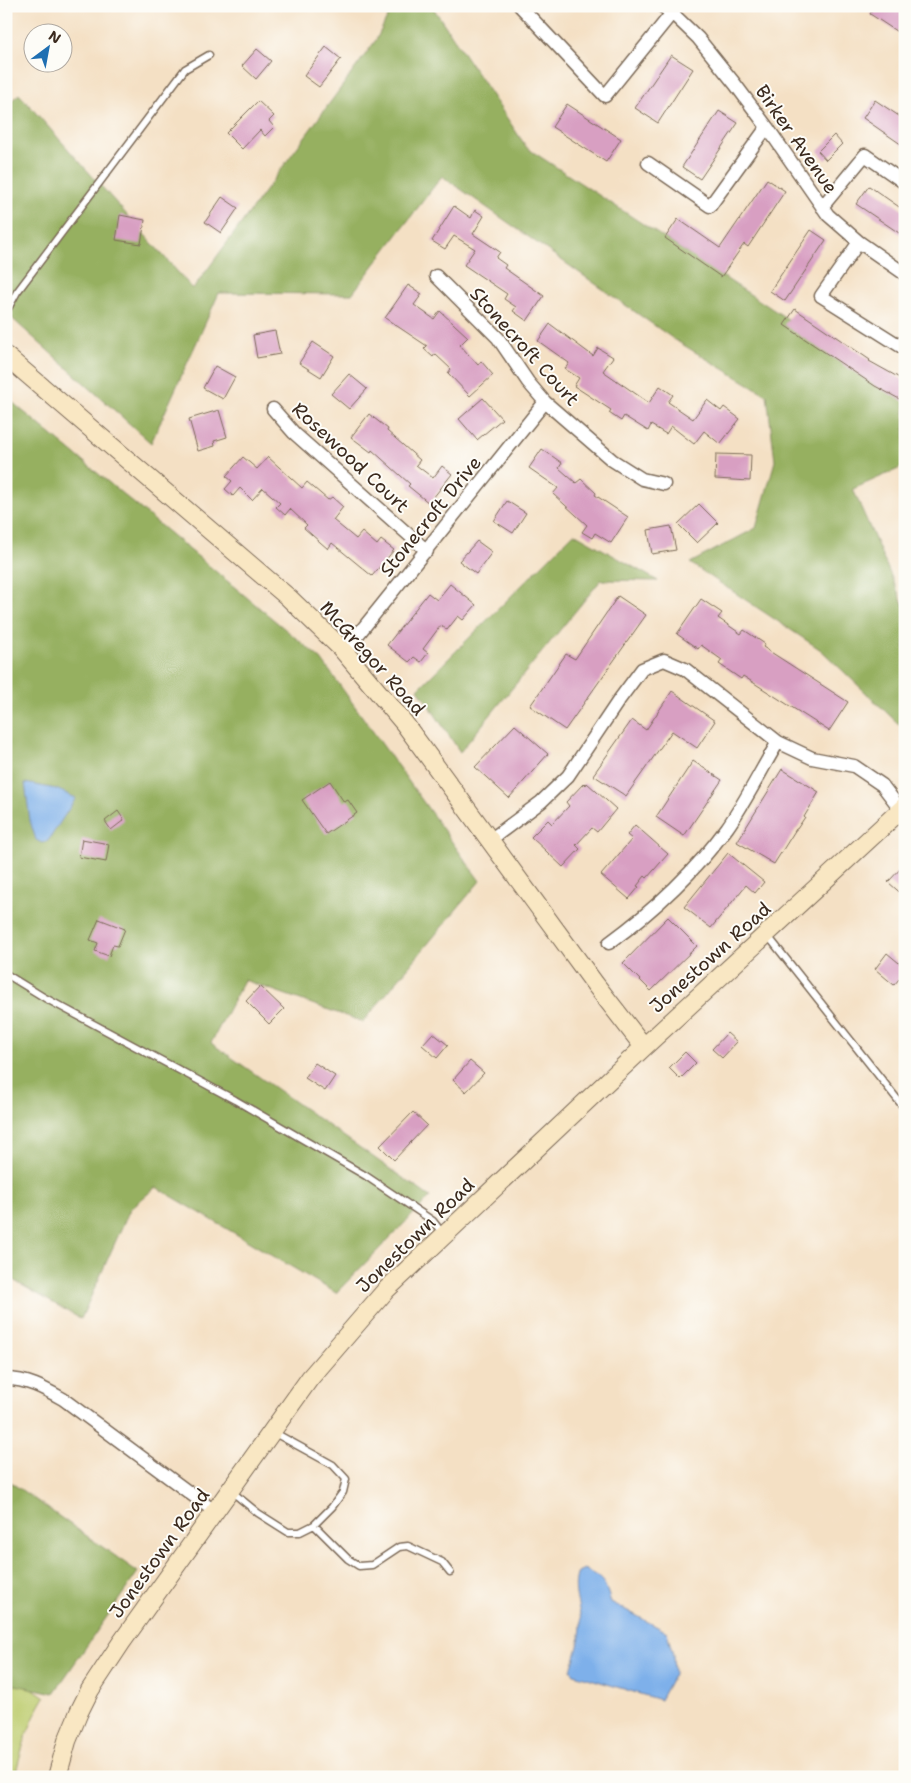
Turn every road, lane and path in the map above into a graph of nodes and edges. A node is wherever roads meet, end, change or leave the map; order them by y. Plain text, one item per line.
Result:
1 (520, 6) edge
2 (667, 10) edge
3 (209, 55) dead end
4 (767, 127) junction
5 (648, 163) dead end
6 (905, 183) edge
7 (822, 207) junction
8 (858, 242) junction
9 (905, 274) edge
10 (436, 276) dead end
11 (6, 312) edge
12 (905, 349) edge
13 (6, 356) edge
14 (545, 402) junction
15 (273, 409) dead end
16 (664, 484) dead end
17 (427, 551) junction
18 (344, 652) junction
19 (778, 742) junction
20 (903, 811) edge
21 (490, 840) junction
22 (767, 935) junction
23 (609, 943) dead end
24 (6, 974) edge
25 (644, 1047) junction
26 (905, 1109) edge
27 (444, 1235) junction
28 (6, 1379) edge
29 (272, 1431) junction
30 (230, 1490) junction
31 (214, 1512) junction
32 (314, 1525) junction
33 (450, 1572) dead end
34 (57, 1777) edge

1 - 2 street
2 - 4 street, Birker Avenue
3 - 11 lane
4 - 5 street
4 - 7 street, Birker Avenue
6 - 7 street
7 - 8 street, Birker Avenue
8 - 9 street, Birker Avenue
8 - 12 street
10 - 14 street, Stonecroft Court
13 - 18 main road, McGregor Road
14 - 16 street, Stonecroft Court
14 - 17 street, Stonecroft Drive
15 - 17 street, Rosewood Court
17 - 18 street, Stonecroft Drive
18 - 21 main road, McGregor Road
19 - 20 street
19 - 21 street
19 - 23 street
20 - 22 main road, Jonestown Road
21 - 25 main road, McGregor Road
22 - 25 main road, Jonestown Road
22 - 26 lane
24 - 27 lane
25 - 27 main road, Jonestown Road
27 - 29 main road, Jonestown Road
28 - 31 street
29 - 30 main road, Jonestown Road
29 - 32 lane
30 - 31 main road, Jonestown Road
30 - 32 lane
31 - 34 main road, Jonestown Road
32 - 33 lane

